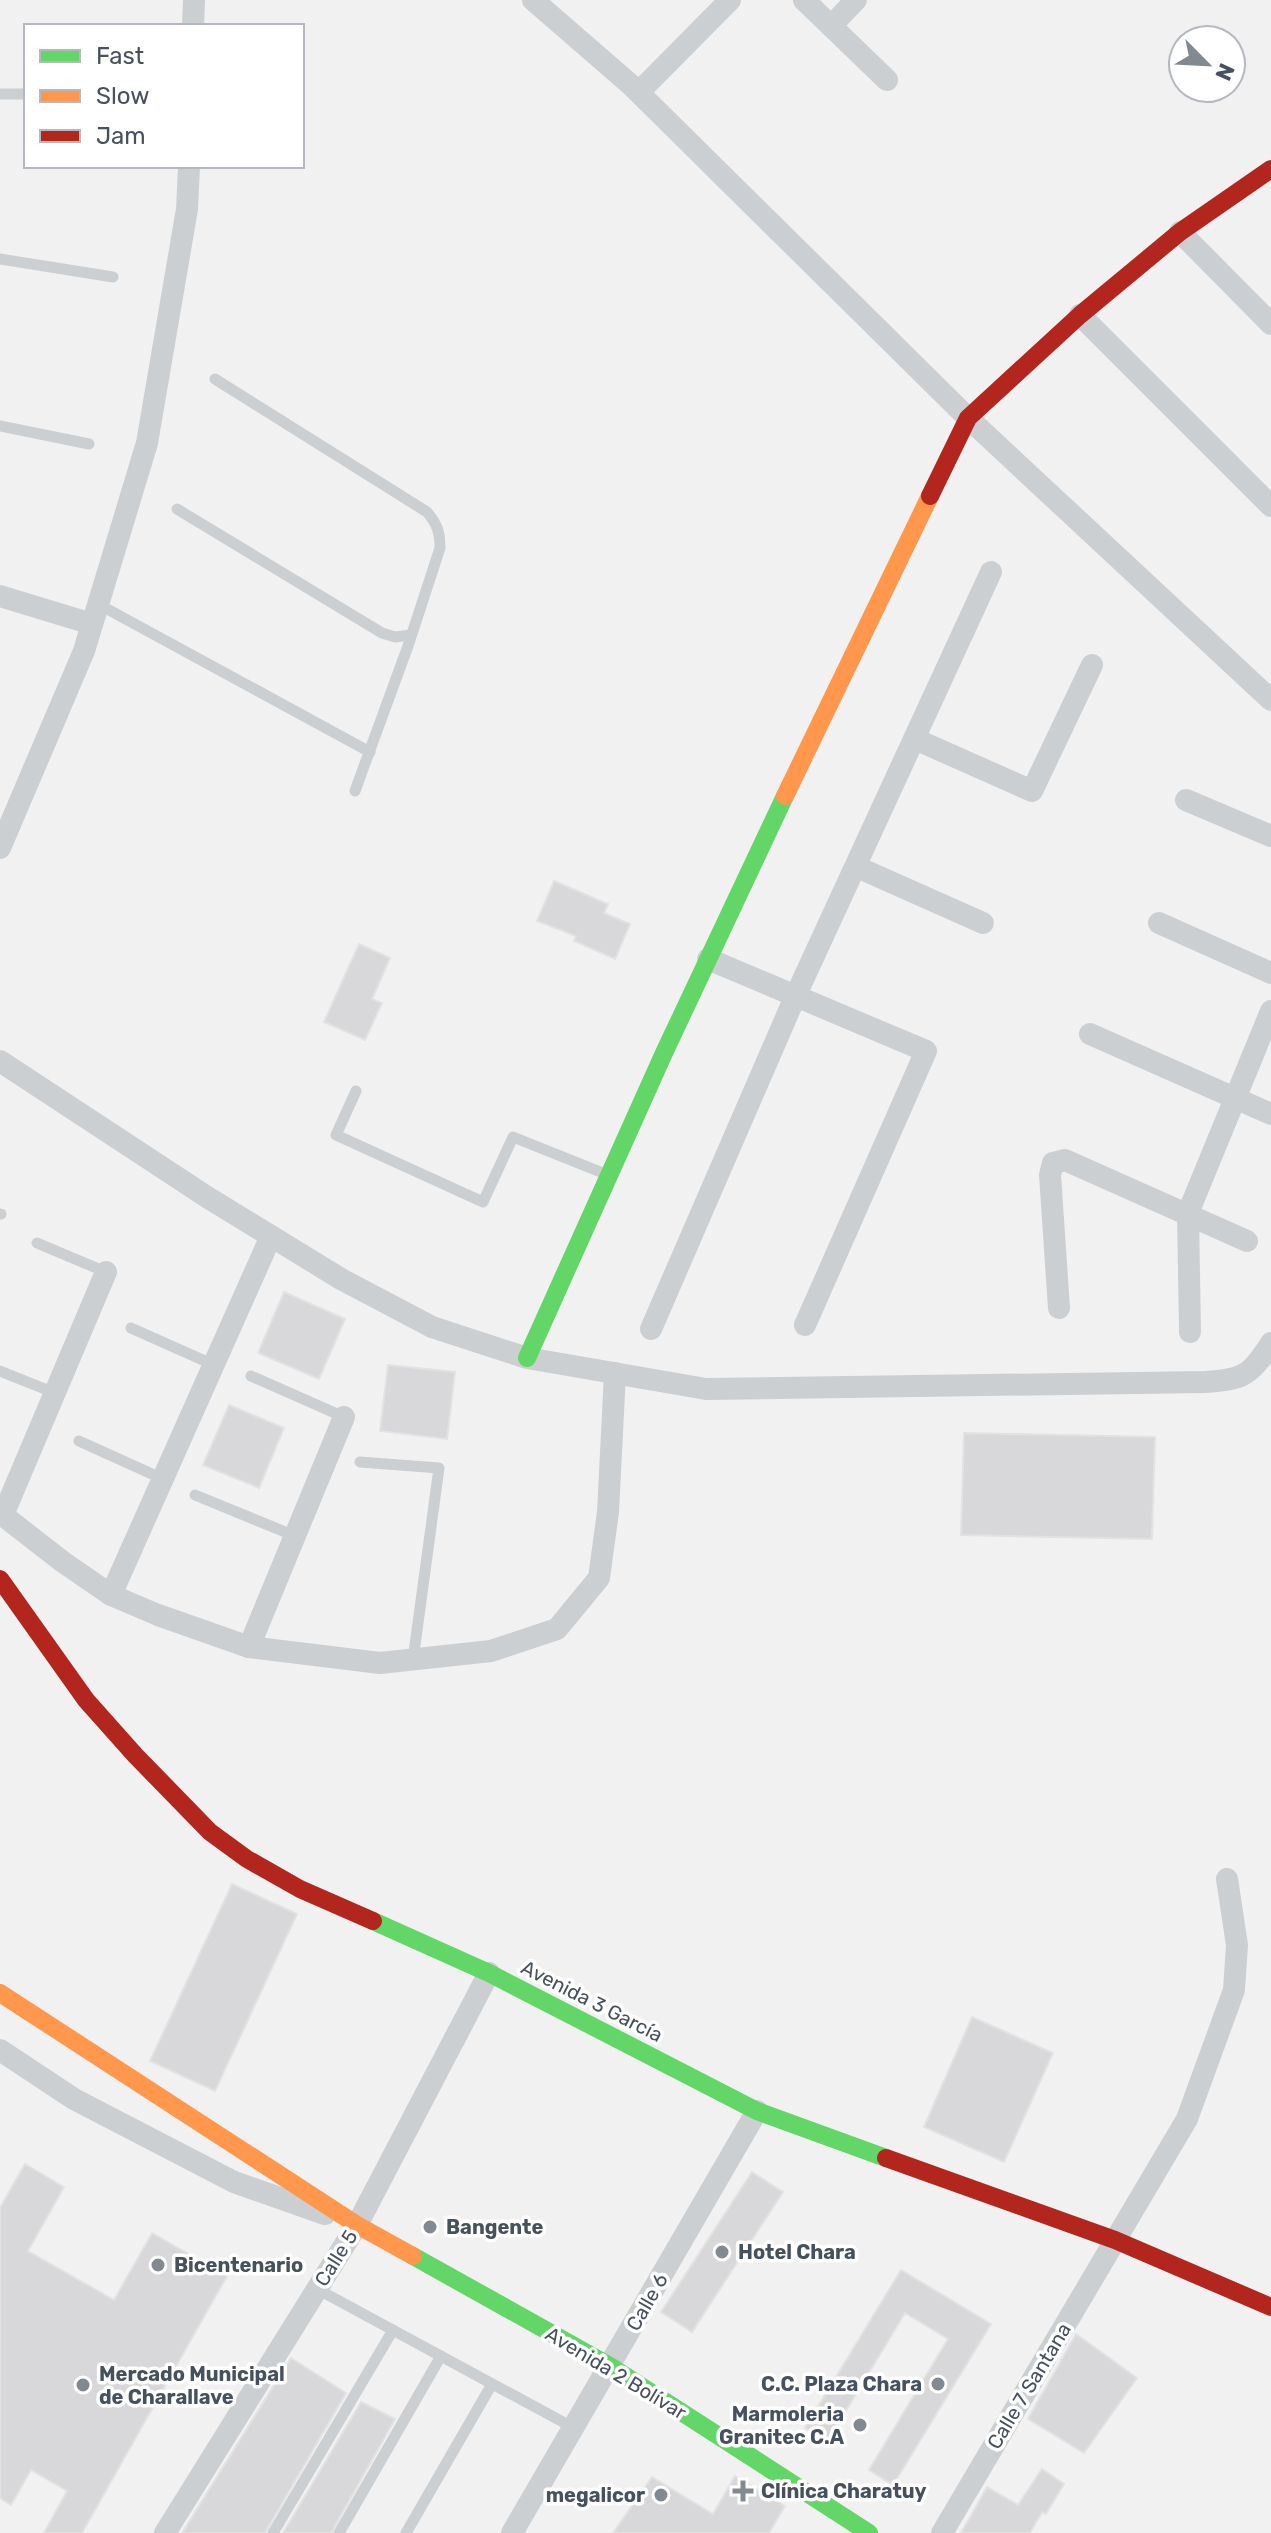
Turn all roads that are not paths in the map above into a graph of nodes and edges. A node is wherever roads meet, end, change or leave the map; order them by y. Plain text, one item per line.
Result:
1 (194, 0) edge
2 (533, 0) edge
3 (730, 0) edge
4 (804, 0) edge
5 (856, 0) edge
6 (193, 24) edge
7 (831, 26) junction
8 (887, 80) dead end
9 (639, 92) junction
10 (0, 94) edge
11 (24, 94) edge
12 (189, 168) edge
13 (1271, 169) edge
14 (1180, 232) junction
15 (0, 259) edge
16 (113, 277) dead end
17 (1080, 315) junction
18 (1271, 324) edge
19 (215, 379) dead end
20 (968, 418) junction
21 (0, 426) edge
22 (89, 444) dead end
23 (1271, 506) edge
24 (177, 509) dead end
25 (991, 572) dead end
26 (0, 596) edge
27 (95, 614) junction
28 (411, 635) junction
29 (1092, 665) dead end
30 (1271, 700) edge
31 (915, 739) junction
32 (370, 752) junction
33 (355, 791) dead end
34 (1186, 800) dead end
35 (1271, 836) edge
36 (0, 848) edge
37 (857, 867) junction
38 (983, 923) dead end
39 (1159, 923) dead end
40 (708, 959) junction
41 (1271, 973) edge
42 (795, 997) junction
43 (1271, 1011) edge
44 (1090, 1034) dead end
45 (0, 1061) edge
46 (356, 1091) dead end
47 (1235, 1098) junction
48 (1271, 1114) edge
49 (609, 1175) junction
50 (1188, 1213) junction
51 (271, 1236) junction
52 (1247, 1241) dead end
53 (37, 1243) dead end
54 (106, 1272) joint
55 (1059, 1308) dead end
56 (805, 1325) dead end
57 (131, 1328) dead end
58 (651, 1329) dead end
59 (1190, 1332) dead end
60 (1271, 1343) edge
61 (527, 1358) junction
62 (214, 1365) junction
63 (0, 1371) edge
64 (615, 1373) junction
65 (251, 1376) dead end
66 (55, 1393) junction
67 (344, 1417) joint
68 (79, 1441) dead end
69 (360, 1462) dead end
70 (163, 1479) junction
71 (195, 1495) dead end
72 (1, 1514) edge
73 (295, 1536) junction
74 (0, 1579) edge
75 (111, 1595) junction
76 (249, 1647) junction
77 (413, 1660) junction
78 (1227, 1879) dead end
79 (489, 1973) junction
80 (0, 1993) edge
81 (0, 2050) edge
82 (757, 2111) junction
83 (357, 2225) junction
84 (1115, 2240) junction
85 (317, 2289) junction
86 (1271, 2307) edge
87 (393, 2330) junction
88 (441, 2356) junction
89 (610, 2366) junction
90 (492, 2384) junction
91 (574, 2428) junction
92 (165, 2533) edge
93 (273, 2533) edge
94 (339, 2533) edge
95 (406, 2533) edge
96 (512, 2533) edge
97 (869, 2533) edge
98 (942, 2533) edge

1 - 6 street
2 - 9 street
3 - 9 street
4 - 7 street
5 - 7 street
7 - 8 street
9 - 20 street
10 - 11 lane
12 - 27 street
13 - 14 street
14 - 17 street
14 - 18 street
15 - 16 lane
17 - 20 street
17 - 23 street
19 - 28 lane
20 - 30 street
20 - 40 street
21 - 22 lane
24 - 28 lane
25 - 31 street
26 - 27 street
27 - 32 lane
27 - 36 street
28 - 32 lane
29 - 31 street
31 - 37 street
32 - 33 lane
34 - 35 street
37 - 38 street
37 - 42 street
39 - 41 street
40 - 42 street
40 - 49 street
42 - 56 street
42 - 58 street
43 - 47 street
44 - 47 street
45 - 51 street
46 - 49 lane
47 - 48 street
47 - 50 street
49 - 61 street
50 - 52 street
50 - 55 street
50 - 59 street
51 - 61 street
51 - 62 street
53 - 54 lane
54 - 66 street
57 - 62 lane
60 - 64 street
61 - 64 street
62 - 70 street
63 - 66 lane
64 - 77 street
65 - 67 lane
66 - 72 street
67 - 73 street
68 - 70 lane
69 - 77 lane
70 - 75 street
71 - 73 lane
72 - 75 street
73 - 76 street
74 - 79 street, Avenida 3 García
75 - 76 street
76 - 77 street
78 - 84 street, Calle 7 Santana
79 - 82 street, Avenida 3 García
79 - 83 street, Calle 5
80 - 83 street, Avenida 2 Bolívar
81 - 83 street, Avenida 2 Bolívar
82 - 84 street, Avenida 3 García
82 - 89 street, Calle 6
83 - 85 street, Calle 5
83 - 89 street, Avenida 2 Bolívar
84 - 86 street, Avenida 3 García
84 - 98 street, Calle 7 Santana
85 - 87 lane
85 - 92 street, Calle 5
87 - 88 lane
87 - 93 lane
88 - 90 lane
88 - 94 lane
89 - 91 street, Calle 6
89 - 97 street, Avenida 2 Bolívar
90 - 91 lane
90 - 95 lane
91 - 96 street, Calle 6

